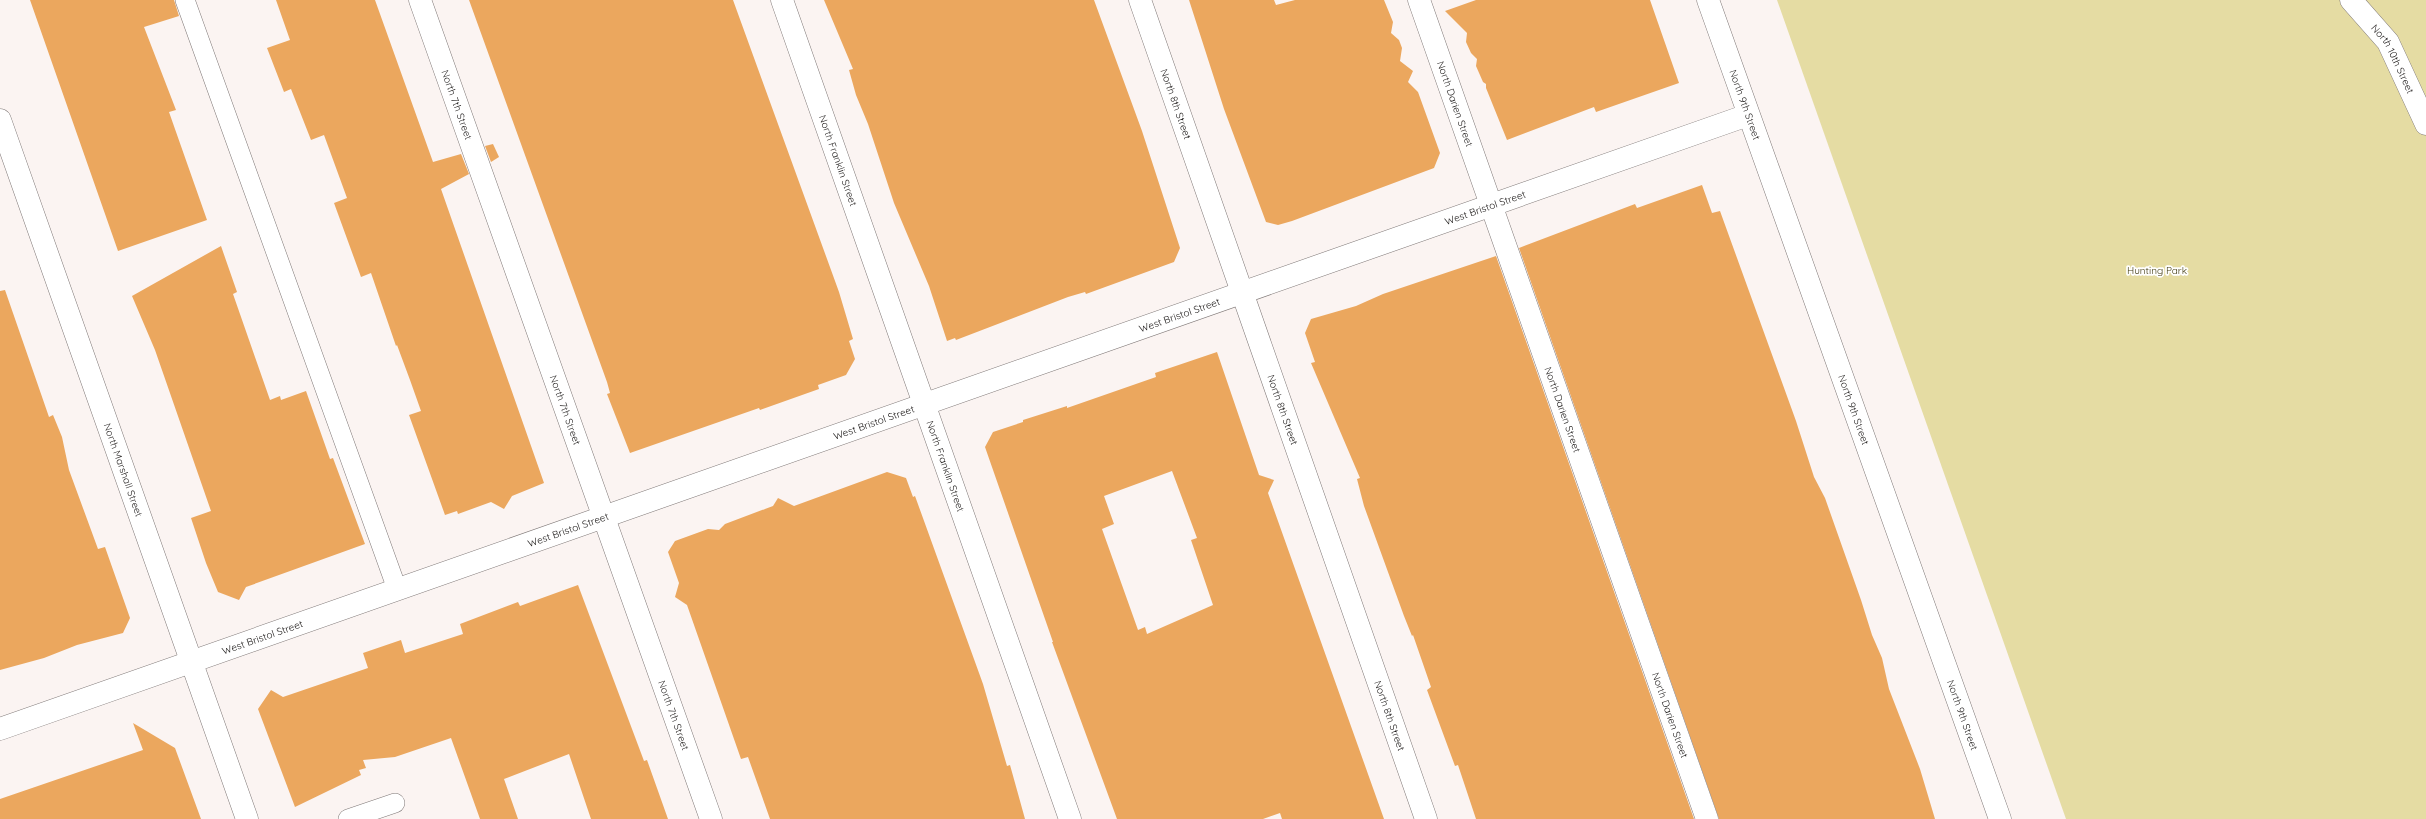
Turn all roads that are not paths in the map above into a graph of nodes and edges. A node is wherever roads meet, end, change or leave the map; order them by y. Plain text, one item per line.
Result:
1 (185, 0) edge
2 (420, 0) edge
3 (782, 0) edge
4 (1140, 0) edge
5 (1419, 0) edge
6 (1708, 0) edge
7 (2351, 0) edge
8 (1748, 115) junction
9 (0, 120) edge
10 (2426, 124) edge
11 (1492, 205) junction
12 (1243, 292) junction
13 (924, 404) junction
14 (603, 517) junction
15 (397, 589) junction
16 (191, 662) junction
17 (0, 729) edge
18 (395, 803) dead end
19 (247, 819) edge
20 (348, 819) edge
21 (711, 819) edge
22 (1070, 819) edge
23 (1426, 819) edge
24 (1707, 819) edge
25 (2000, 819) edge

1 - 15 lane
2 - 14 street, North 7th Street
3 - 13 street, North Franklin Street
4 - 12 street, North 8th Street
5 - 11 street, North Darien Street
6 - 8 street, North 9th Street
7 - 10 street, North 10th Street
8 - 11 street, West Bristol Street
8 - 25 street, North 9th Street
9 - 16 street, North Marshall Street
11 - 12 street, West Bristol Street
11 - 24 street, North Darien Street
12 - 13 street, West Bristol Street
12 - 23 street, North 8th Street
13 - 14 street, West Bristol Street
13 - 22 street, North Franklin Street
14 - 15 street, West Bristol Street
14 - 21 street, North 7th Street
15 - 16 street, West Bristol Street
16 - 17 street, West Bristol Street
16 - 19 street, North Marshall Street
18 - 20 lane

